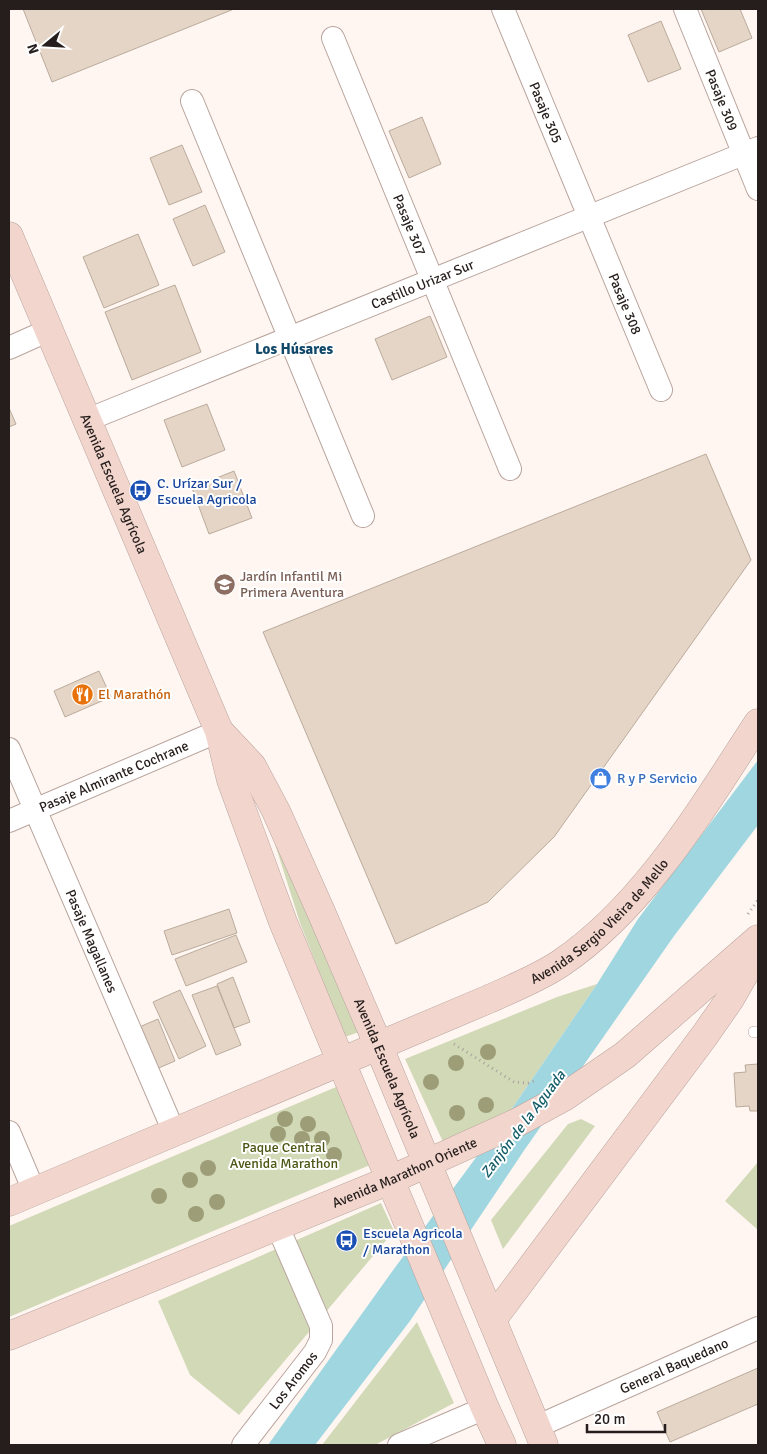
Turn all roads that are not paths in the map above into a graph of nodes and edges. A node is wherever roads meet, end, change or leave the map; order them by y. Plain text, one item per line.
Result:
1 (503, 9) edge
2 (685, 9) edge
3 (333, 38) dead end
4 (192, 100) dead end
5 (751, 151) edge
6 (758, 189) edge
7 (589, 216) junction
8 (9, 236) edge
9 (433, 280) junction
10 (48, 330) junction
11 (289, 338) junction
12 (9, 348) edge
13 (661, 390) dead end
14 (87, 420) junction
15 (510, 469) dead end
16 (363, 516) dead end
17 (758, 723) edge
18 (219, 731) junction
19 (9, 749) edge
20 (35, 810) junction
21 (9, 821) edge
22 (758, 939) edge
23 (758, 950) edge
24 (378, 1046) junction
25 (341, 1062) junction
26 (9, 1132) edge
27 (174, 1132) junction
28 (427, 1164) junction
29 (390, 1180) junction
30 (34, 1191) junction
31 (9, 1202) edge
32 (277, 1225) junction
33 (492, 1320) junction
34 (758, 1328) edge
35 (9, 1336) edge
36 (485, 1408) junction
37 (540, 1436) edge
38 (243, 1445) edge
39 (398, 1445) edge
40 (502, 1445) edge

1 - 7 street, Pasaje 305
2 - 5 street, Pasaje 309
3 - 9 street, Pasaje 307
4 - 11 street
5 - 6 street, Pasaje 309
5 - 7 street, Castillo Urizar Sur
7 - 9 street, Castillo Urizar Sur
7 - 13 street, Pasaje 308
8 - 10 main road, Avenida Escuela Agrícola
9 - 11 street, Castillo Urizar Sur
9 - 15 street, Pasaje 307
10 - 12 street
10 - 14 main road, Avenida Escuela Agrícola
11 - 14 street, Castillo Urizar Sur
11 - 16 street
14 - 18 main road, Avenida Escuela Agrícola
17 - 24 main road, Avenida Sergio Vieira de Mello
18 - 20 street, Pasaje Almirante Cochrane
18 - 24 main road, Avenida Escuela Agrícola
18 - 25 main road, Avenida Escuela Agrícola
19 - 20 street, Pasaje Magallanes
20 - 21 street, Pasaje Almirante Cochrane
20 - 27 street, Pasaje Magallanes
22 - 28 main road, Avenida Marathon Oriente
23 - 33 main road
24 - 25 main road
24 - 28 main road, Avenida Escuela Agrícola
25 - 27 main road
25 - 29 main road, Avenida Escuela Agrícola
26 - 30 street
27 - 30 main road
28 - 29 main road, Avenida Marathon Oriente
28 - 33 main road, Avenida Escuela Agrícola
29 - 32 main road, Avenida Marathon Oriente
29 - 36 main road, Avenida Escuela Agrícola
30 - 31 main road
32 - 35 main road, Avenida Marathon Oriente
32 - 38 street, Los Aromos
33 - 37 main road, Avenida Escuela Agrícola
34 - 37 street, General Baquedano
36 - 39 street
36 - 40 main road, Avenida Escuela Agrícola

